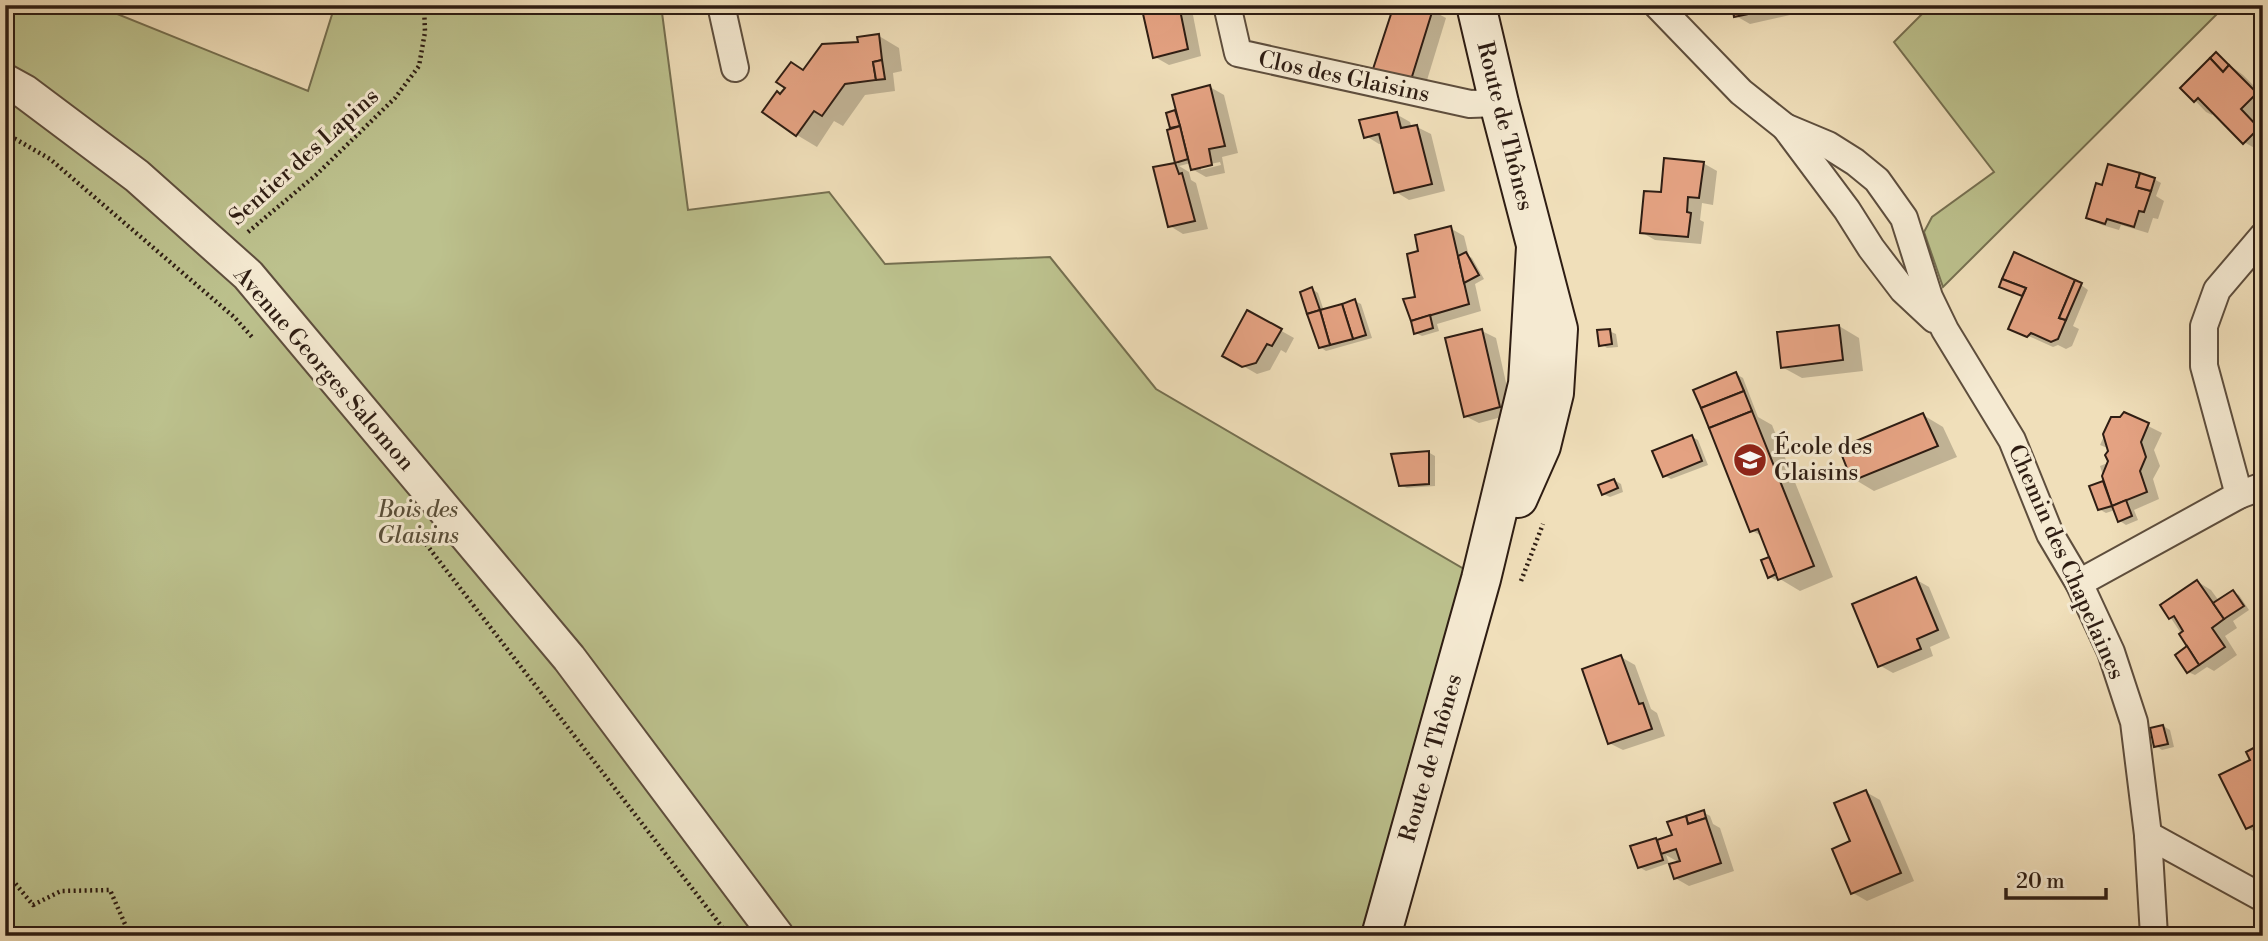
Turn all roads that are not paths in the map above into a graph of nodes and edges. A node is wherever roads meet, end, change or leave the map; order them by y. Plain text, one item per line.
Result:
1 (721, 5) edge
2 (1227, 5) edge
3 (1476, 5) edge
4 (1657, 5) edge
5 (736, 68) dead end
6 (5, 81) edge
7 (1499, 103) junction
8 (1785, 127) junction
9 (2263, 236) edge
10 (1945, 330) junction
11 (2251, 491) edge
12 (2079, 583) junction
13 (2148, 835) junction
14 (2263, 898) edge
15 (777, 936) edge
16 (1381, 936) edge
17 (2154, 936) edge

1 - 5 street
2 - 7 street, Clos des Glaisins
3 - 7 main road, Route de Thônes
4 - 8 street, Chemin des Chapelaines
6 - 15 street, Avenue Georges Salomon
7 - 16 main road, Route de Thônes
8 - 10 street, Chemin des Chapelaines
8 - 10 street, Chemin des Chapelaines
9 - 11 street
10 - 12 street, Chemin des Chapelaines
11 - 12 street
12 - 13 street, Chemin des Chapelaines
13 - 14 street
13 - 17 street, Chemin des Chapelaines

